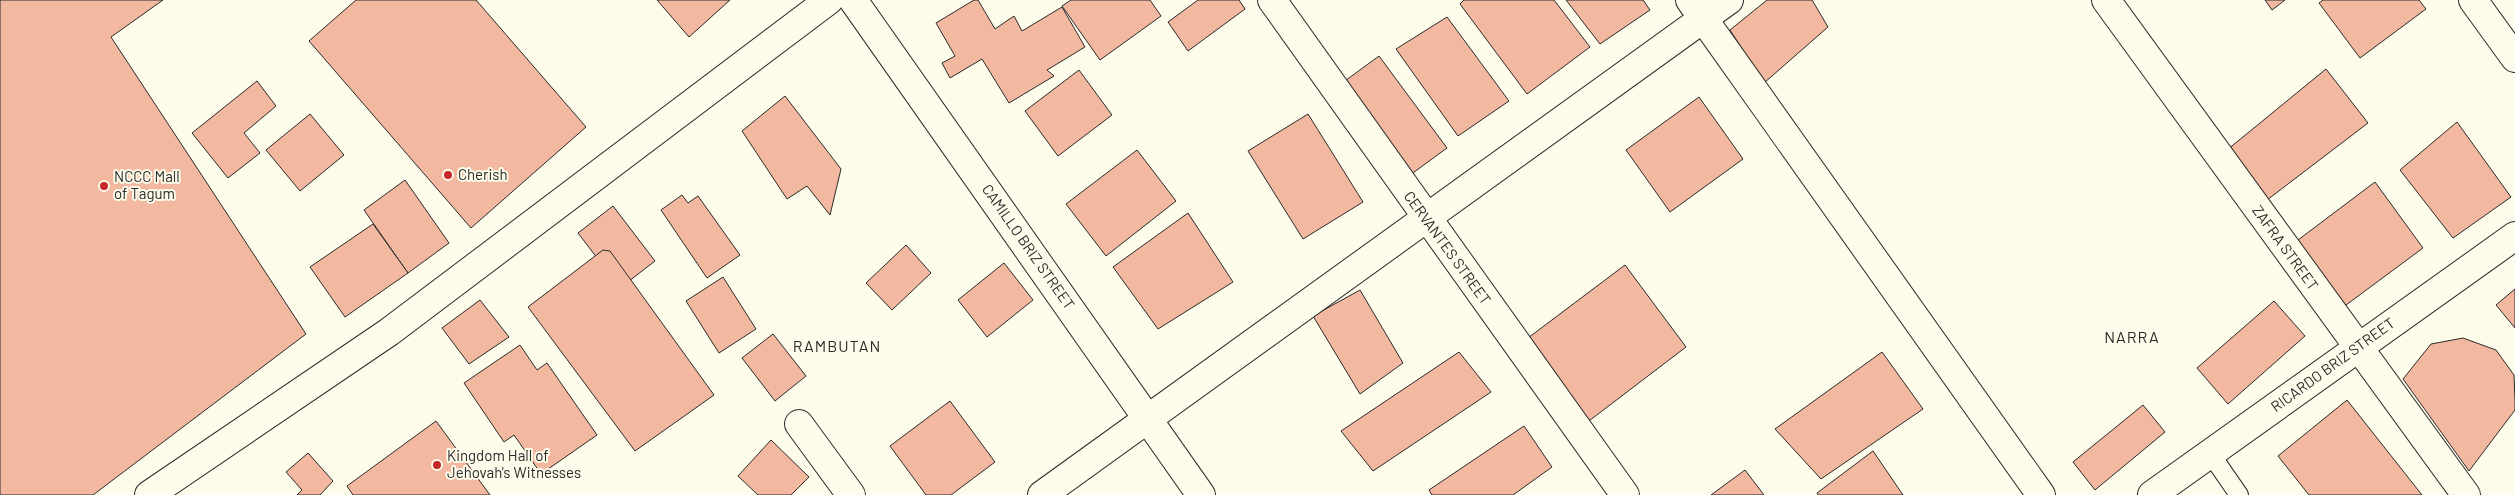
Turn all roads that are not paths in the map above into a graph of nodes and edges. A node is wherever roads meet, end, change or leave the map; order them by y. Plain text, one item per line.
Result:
1 (829, 0) edge
2 (853, 0) edge
3 (1272, 0) edge
4 (1729, 0) edge
5 (2106, 0) edge
6 (2473, 0) edge
7 (1697, 9) edge
8 (2515, 58) edge
9 (1426, 218) junction
10 (2515, 236) edge
11 (2358, 348) junction
12 (1149, 418) junction
13 (798, 424) dead end
14 (2210, 454) junction
15 (149, 495) edge
16 (851, 495) edge
17 (1042, 495) edge
18 (1201, 495) edge
19 (1625, 495) edge
20 (2041, 495) edge
21 (2152, 495) edge
22 (2239, 495) edge
23 (2466, 495) edge

1 - 15 street
2 - 12 street, CAMILLO BRIZ STREET
3 - 9 street, CERVANTES STREET
4 - 7 street
5 - 11 street, ZAFRA STREET
6 - 8 street
7 - 9 street
7 - 20 street
9 - 12 street
9 - 19 street, CERVANTES STREET
10 - 11 street, RICARDO BRIZ STREET
11 - 14 street, RICARDO BRIZ STREET
11 - 23 street, ZAFRA STREET
12 - 17 street
12 - 18 street, CAMILLO BRIZ STREET
13 - 16 street
14 - 21 street, RICARDO BRIZ STREET
14 - 22 lane

